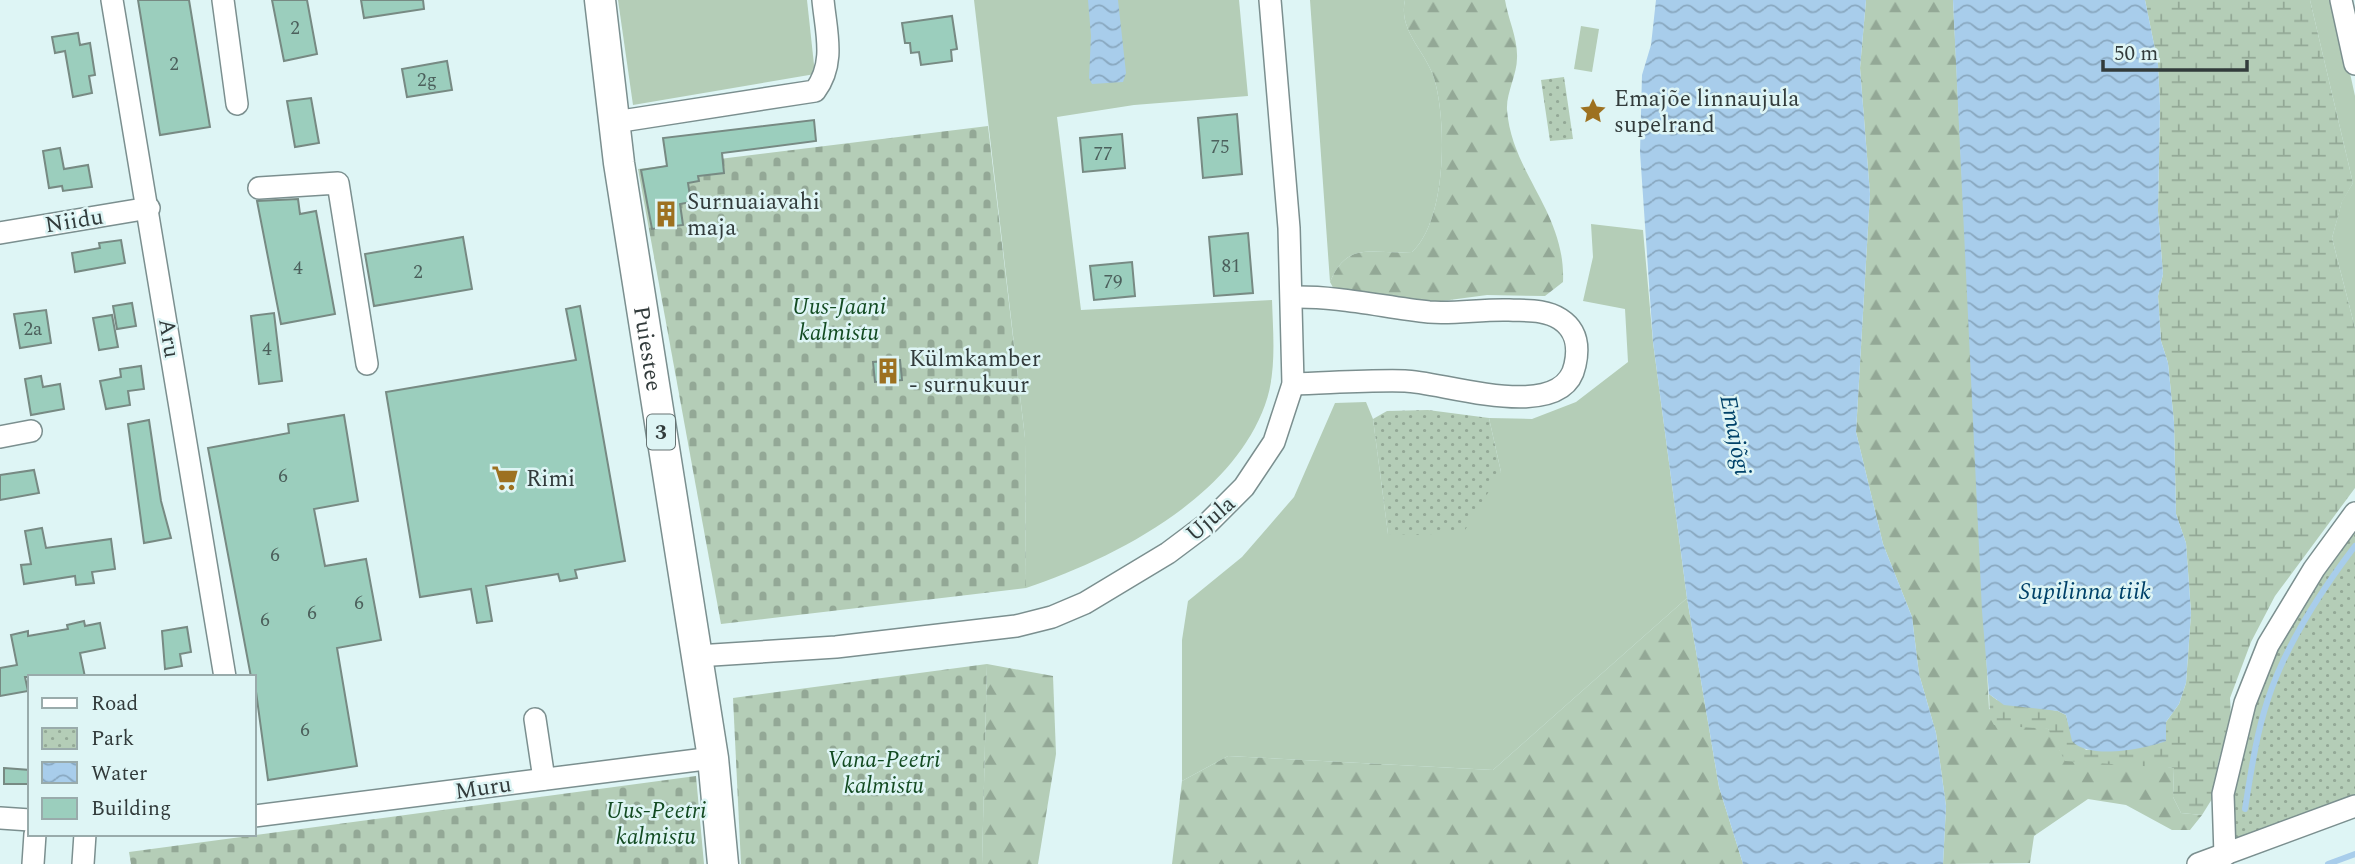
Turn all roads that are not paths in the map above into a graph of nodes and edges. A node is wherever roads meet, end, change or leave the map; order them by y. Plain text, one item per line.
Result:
1 (112, 0) edge
2 (223, 0) edge
3 (600, 0) edge
4 (823, 0) edge
5 (1270, 0) edge
6 (2341, 0) edge
7 (2355, 64) edge
8 (237, 104) dead end
9 (614, 122) junction
10 (259, 188) dead end
11 (149, 208) junction
12 (0, 233) edge
13 (1292, 297) junction
14 (368, 364) dead end
15 (1293, 384) junction
16 (31, 430) dead end
17 (0, 437) edge
18 (2355, 513) edge
19 (697, 656) junction
20 (225, 675) edge
21 (535, 719) dead end
22 (713, 758) junction
23 (544, 779) junction
24 (2355, 806) edge
25 (256, 816) edge
26 (0, 818) edge
27 (28, 820) edge
28 (35, 836) edge
29 (85, 836) edge
30 (2225, 855) junction
31 (33, 864) edge
32 (83, 864) edge
33 (723, 864) edge
34 (2198, 864) edge

1 - 11 street, Aru
2 - 8 street
3 - 9 highway, Puiestee / 3
4 - 9 street
5 - 13 street, Ujula
6 - 7 street
9 - 19 highway, Puiestee / 3
10 - 14 street
11 - 12 street, Niidu
11 - 20 street, Aru
13 - 15 street, Ujula
13 - 15 street
15 - 19 street, Ujula
16 - 17 street
18 - 30 street
19 - 22 highway, Puiestee / 3
21 - 23 street
22 - 23 street, Muru
22 - 33 highway, Puiestee / 3
23 - 25 street, Muru
24 - 30 street
26 - 27 street
28 - 31 street
29 - 32 street
30 - 34 street

